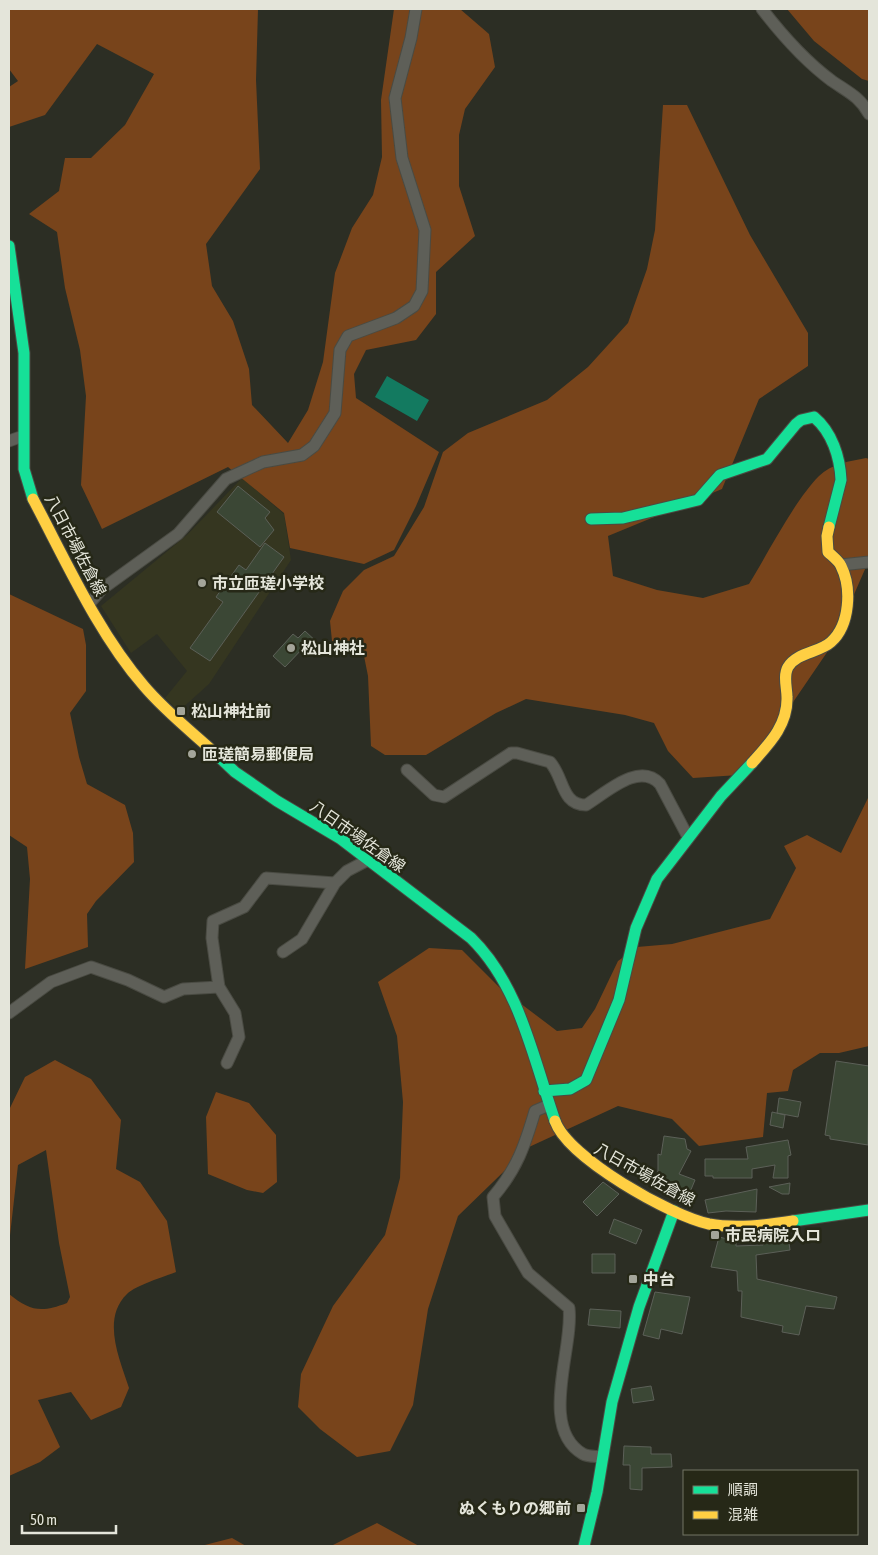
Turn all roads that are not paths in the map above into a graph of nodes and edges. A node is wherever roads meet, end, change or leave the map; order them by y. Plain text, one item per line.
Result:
1 (416, 9) edge
2 (762, 9) edge
3 (869, 114) edge
4 (9, 246) edge
5 (24, 436) junction
6 (9, 441) edge
7 (591, 519) dead end
8 (869, 562) edge
9 (841, 566) junction
10 (89, 604) junction
11 (407, 770) dead end
12 (688, 837) junction
13 (368, 860) junction
14 (335, 884) junction
15 (283, 952) dead end
16 (219, 987) junction
17 (9, 1013) edge
18 (227, 1063) dead end
19 (544, 1091) junction
20 (549, 1105) junction
21 (869, 1210) edge
22 (674, 1211) junction
23 (602, 1457) junction
24 (584, 1546) edge

1 - 10 street
2 - 3 street
4 - 5 main road, 八日市場佐倉線
5 - 6 street
5 - 10 main road, 八日市場佐倉線
7 - 9 main road
8 - 9 street
9 - 12 main road
10 - 13 main road, 八日市場佐倉線
11 - 12 street
12 - 19 main road
13 - 14 street
13 - 19 main road, 八日市場佐倉線
14 - 15 street
14 - 16 street
16 - 17 street
16 - 18 street
19 - 20 main road, 八日市場佐倉線
20 - 22 main road, 八日市場佐倉線
20 - 23 street
21 - 22 main road, 八日市場佐倉線
22 - 23 main road
23 - 24 main road

